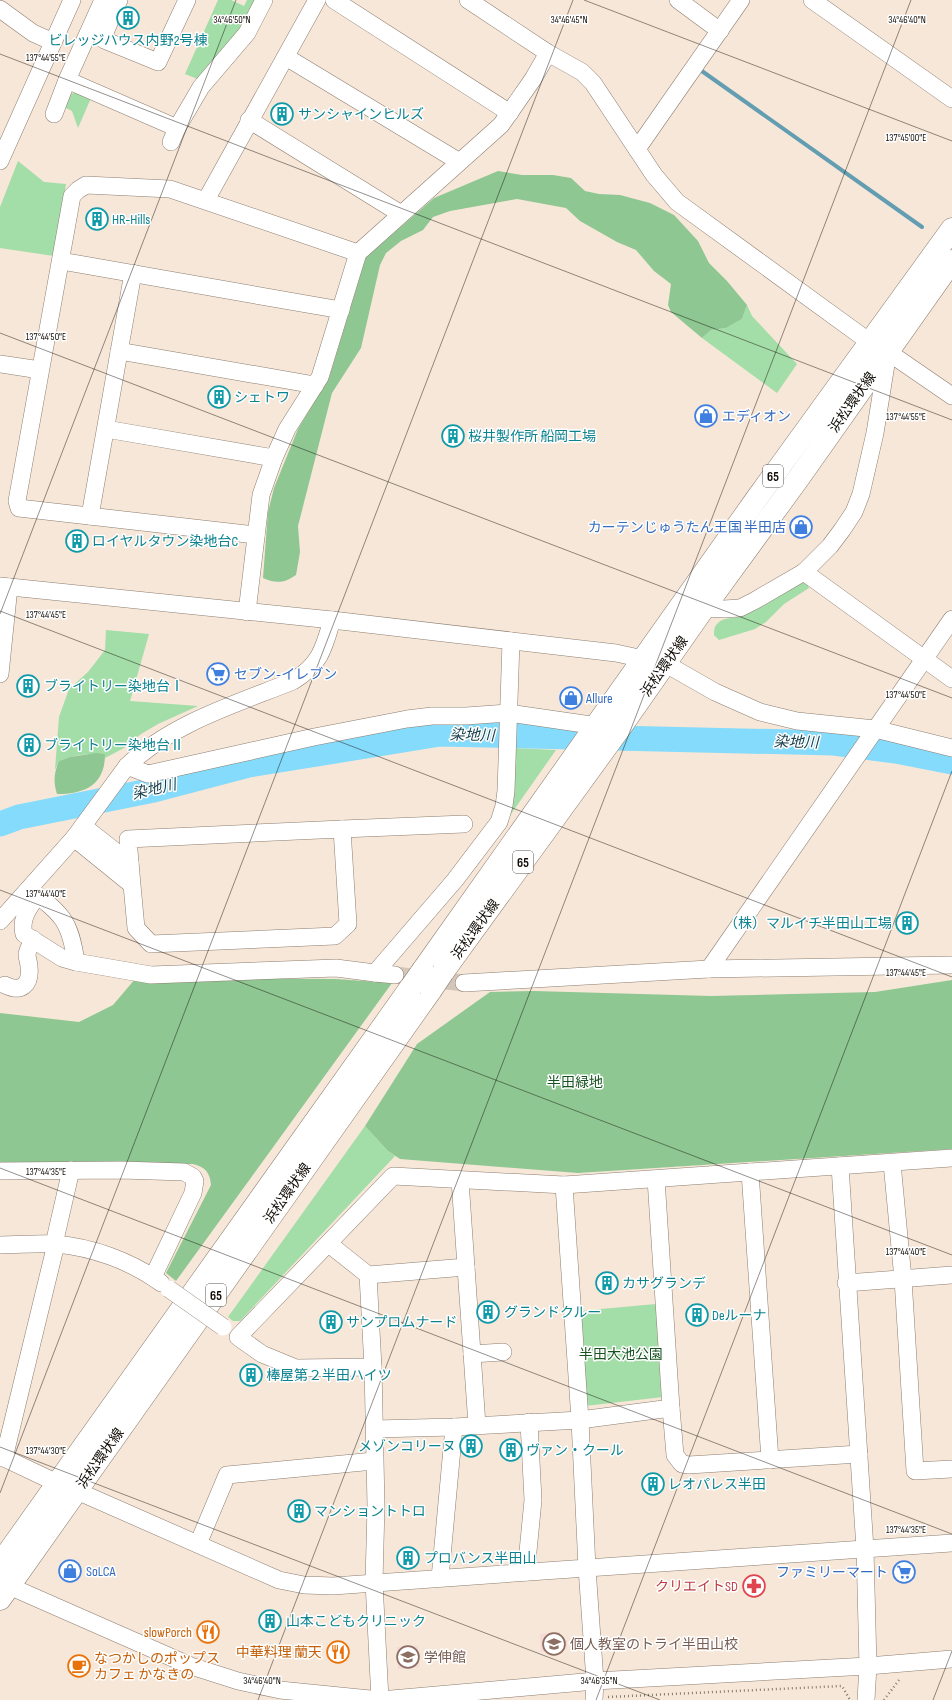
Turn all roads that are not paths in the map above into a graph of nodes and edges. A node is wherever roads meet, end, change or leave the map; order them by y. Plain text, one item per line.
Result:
1 (72, 0) edge
2 (103, 0) edge
3 (119, 0) edge
4 (187, 0) edge
5 (264, 0) edge
6 (317, 0) edge
7 (334, 0) edge
8 (468, 0) edge
9 (678, 0) edge
10 (741, 0) edge
11 (812, 0) edge
12 (0, 9) edge
13 (720, 31) junction
14 (53, 42) junction
15 (548, 53) junction
16 (286, 57) junction
17 (68, 80) junction
18 (952, 99) edge
19 (510, 113) junction
20 (54, 114) dead end
21 (249, 120) junction
22 (637, 149) junction
23 (0, 161) edge
24 (458, 161) junction
25 (206, 200) junction
26 (401, 214) junction
27 (952, 229) edge
28 (358, 253) junction
29 (61, 261) junction
30 (952, 261) edge
31 (133, 273) junction
32 (341, 310) junction
33 (879, 348) junction
34 (119, 351) junction
35 (0, 364) edge
36 (40, 370) junction
37 (315, 386) junction
38 (952, 396) edge
39 (106, 429) junction
40 (274, 458) junction
41 (90, 516) junction
42 (256, 535) junction
43 (804, 572) junction
44 (5, 587) edge
45 (704, 608) junction
46 (246, 612) junction
47 (952, 619) edge
48 (332, 620) junction
49 (511, 641) junction
50 (924, 659) junction
51 (644, 660) junction
52 (666, 664) junction
53 (0, 668) edge
54 (952, 679) edge
55 (508, 718) junction
56 (598, 726) junction
57 (872, 732) junction
58 (952, 748) edge
59 (127, 766) junction
60 (464, 824) dead end
61 (82, 828) junction
62 (342, 829) junction
63 (130, 863) junction
64 (132, 885) junction
65 (34, 893) junction
66 (0, 921) edge
67 (33, 939) junction
68 (76, 962) junction
69 (952, 966) edge
70 (708, 969) junction
71 (375, 973) junction
72 (421, 979) junction
73 (464, 983) tunnel mouth
74 (5, 985) dead end
75 (952, 1158) edge
76 (892, 1162) junction
77 (840, 1166) junction
78 (70, 1170) junction
79 (0, 1171) edge
80 (750, 1172) junction
81 (656, 1179) junction
82 (460, 1180) junction
83 (564, 1185) junction
84 (55, 1244) junction
85 (329, 1244) junction
86 (0, 1245) edge
87 (466, 1267) junction
88 (368, 1274) junction
89 (952, 1275) edge
90 (153, 1277) junction
91 (903, 1279) junction
92 (846, 1282) junction
93 (238, 1337) junction
94 (503, 1352) dead end
95 (472, 1354) junction
96 (373, 1367) junction
97 (671, 1408) junction
98 (580, 1420) junction
99 (529, 1422) junction
100 (477, 1425) junction
101 (454, 1427) junction
102 (375, 1429) junction
103 (859, 1454) junction
104 (2, 1457) edge
105 (770, 1460) junction
106 (374, 1461) junction
107 (952, 1469) edge
108 (57, 1483) junction
109 (77, 1491) junction
110 (952, 1543) edge
111 (198, 1544) junction
112 (865, 1549) junction
113 (0, 1564) edge
114 (587, 1568) junction
115 (526, 1572) junction
116 (440, 1578) junction
117 (374, 1582) junction
118 (3, 1588) edge
119 (952, 1660) edge
120 (868, 1666) junction
121 (595, 1693) edge
122 (380, 1700) edge
123 (866, 1700) edge

1 - 14 street
2 - 17 street
3 - 4 street
5 - 17 street
6 - 16 street
7 - 19 street
8 - 15 street
9 - 13 street
10 - 13 street
11 - 18 street
12 - 14 street
13 - 22 street
14 - 23 street
15 - 19 street
15 - 22 street
16 - 21 street
16 - 24 street
17 - 20 street
19 - 24 street
21 - 25 street
21 - 26 street
22 - 33 street
24 - 26 street
25 - 28 street
25 - 29 street
26 - 28 street
27 - 33 main road, 浜松環状線 / 65
28 - 32 street
29 - 31 street
29 - 36 street
30 - 33 main road, 浜松環状線 / 65
31 - 32 street
31 - 34 street
32 - 37 street
33 - 38 street
33 - 43 street
33 - 45 main road, 浜松環状線 / 65
33 - 51 main road, 浜松環状線 / 65
34 - 37 street
34 - 39 street
35 - 36 street
36 - 41 street
37 - 40 street
39 - 40 street
39 - 41 street
40 - 42 street
41 - 42 street
42 - 46 street
43 - 45 street
43 - 50 street
44 - 46 street
44 - 53 street
45 - 52 main road, 浜松環状線 / 65
46 - 48 street
47 - 50 street
48 - 49 street
48 - 59 street
49 - 51 street
49 - 55 street
50 - 54 street
50 - 57 street
51 - 52 street
51 - 56 main road, 浜松環状線 / 65
52 - 57 street
52 - 72 main road, 浜松環状線 / 65
55 - 56 street
55 - 59 street
55 - 71 street
56 - 72 main road, 浜松環状線 / 65
57 - 58 street
57 - 70 street
59 - 61 street
60 - 62 street
61 - 63 street
61 - 64 street
61 - 65 street
62 - 63 street
62 - 64 street
63 - 64 street
65 - 66 street
65 - 67 street
65 - 68 street
67 - 68 street
67 - 74 street
68 - 71 street
69 - 70 street
70 - 73 street
71 - 72 street
72 - 108 main road, 浜松環状線 / 65
72 - 109 main road, 浜松環状線 / 65
75 - 76 street
76 - 77 street
76 - 91 street
77 - 80 street
77 - 92 street
78 - 79 street
78 - 84 street
78 - 90 street
80 - 81 street
80 - 105 street
81 - 83 street
81 - 97 street
82 - 83 street
82 - 85 street
82 - 87 street
83 - 98 street
84 - 86 street
84 - 90 street
84 - 104 street
85 - 88 street
85 - 93 street
87 - 88 street
87 - 95 street
88 - 96 street
89 - 91 street
90 - 93 street, bridge
91 - 92 street
91 - 107 street
92 - 103 street
93 - 96 street
94 - 95 street
95 - 100 street
96 - 102 street
97 - 98 street
97 - 105 street
98 - 99 street
98 - 114 street
99 - 100 street
99 - 115 street
100 - 101 street
101 - 102 street
101 - 116 street
102 - 106 street
103 - 105 street
103 - 112 street
104 - 108 street
106 - 111 street
106 - 117 street
108 - 113 main road, 浜松環状線 / 65
109 - 111 street
109 - 118 main road, 浜松環状線 / 65
110 - 112 street
111 - 117 street
112 - 114 street
112 - 120 street
114 - 115 street
114 - 121 street
115 - 116 street
116 - 117 street
117 - 122 street
118 - 122 street
119 - 120 street
120 - 121 street
120 - 123 street
121 - 122 street

